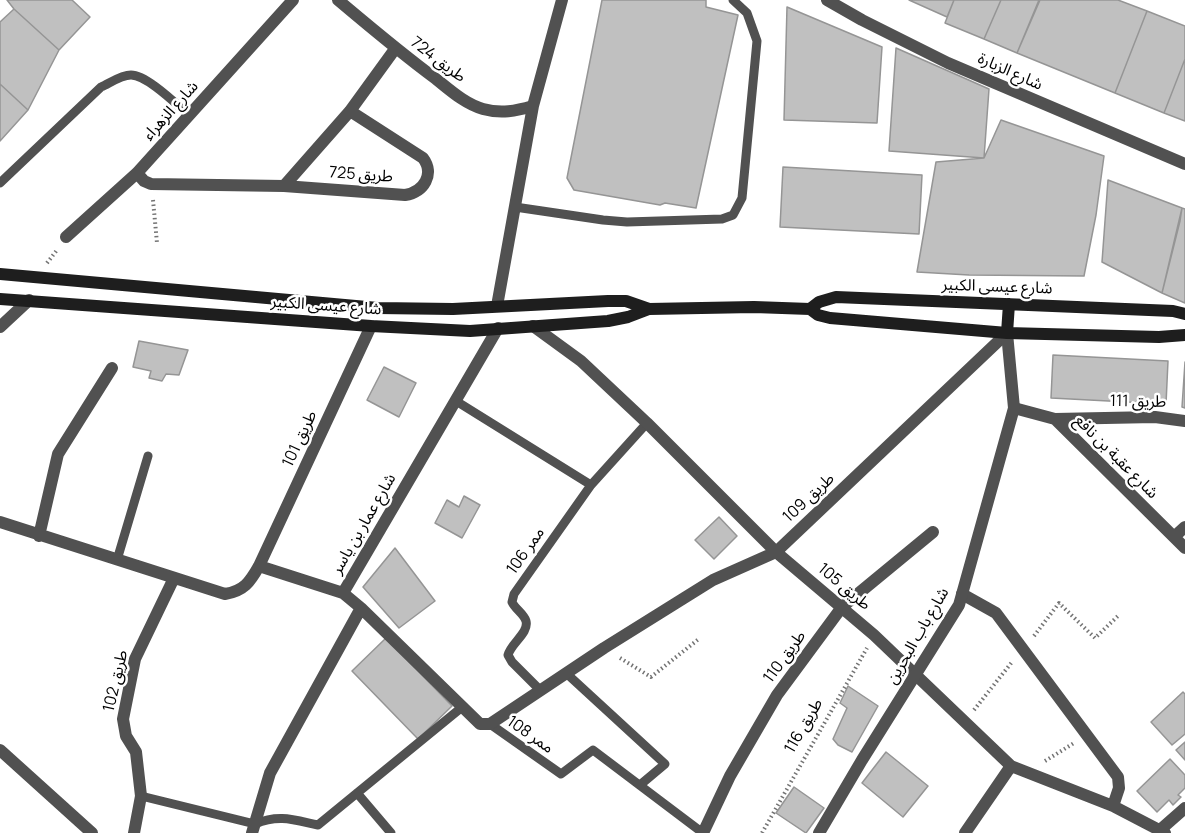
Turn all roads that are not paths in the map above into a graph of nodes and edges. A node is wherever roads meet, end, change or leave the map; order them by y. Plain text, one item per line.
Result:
1 (293, 0) edge
2 (338, 0) edge
3 (562, 0) edge
4 (734, 0) edge
5 (828, 0) edge
6 (395, 49) junction
7 (533, 106) junction
8 (350, 111) junction
9 (189, 115) junction
10 (1185, 164) edge
11 (137, 173) junction
12 (0, 183) edge
13 (284, 186) junction
14 (515, 207) junction
15 (66, 237) road end
16 (0, 274) edge
17 (36, 278) junction
18 (0, 299) edge
19 (29, 300) junction
20 (1010, 304) junction
21 (497, 306) junction
22 (649, 309) junction
23 (810, 309) junction
24 (1185, 314) edge
25 (371, 326) junction
26 (533, 326) junction
27 (0, 327) edge
28 (498, 328) junction
29 (1007, 333) junction
30 (1185, 335) edge
31 (112, 368) dead end
32 (456, 401) junction
33 (1014, 408) junction
34 (1055, 419) junction
35 (1185, 421) edge
36 (647, 423) junction
37 (148, 456) dead end
38 (591, 485) junction
39 (0, 522) edge
40 (1185, 527) edge
41 (933, 532) dead end
42 (39, 536) junction
43 (1174, 537) junction
44 (1185, 548) edge
45 (776, 552) junction
46 (117, 560) junction
47 (259, 566) junction
48 (174, 578) junction
49 (343, 592) junction
50 (962, 594) junction
51 (842, 607) junction
52 (361, 608) junction
53 (566, 673) junction
54 (916, 674) junction
55 (540, 690) junction
56 (461, 708) junction
57 (490, 724) junction
58 (0, 750) edge
59 (1011, 766) junction
60 (640, 785) junction
61 (357, 793) junction
62 (141, 796) junction
63 (1113, 806) junction
64 (1185, 808) edge
65 (254, 829) edge
66 (1163, 832) edge
67 (92, 833) edge
68 (134, 833) edge
69 (391, 833) edge
70 (703, 833) edge
71 (819, 833) edge
72 (965, 833) edge

1 - 9 street, شارع الزهراء
2 - 6 street, طريق 724
3 - 7 street
4 - 14 lane
5 - 10 street, شارع الزبارة
6 - 7 street, طريق 724
6 - 8 street, طريق 725
7 - 14 street
8 - 13 street, طريق 725
8 - 13 street, طريق 725
9 - 11 street, شارع الزهراء
9 - 12 lane
11 - 13 street, طريق 725
11 - 15 street, شارع الزهراء
14 - 21 street
16 - 17 main road, شارع عيسى الكبير
17 - 19 main road
17 - 21 main road, شارع عيسى الكبير
18 - 19 main road, شارع عيسى الكبير
19 - 25 main road, شارع عيسى الكبير
19 - 27 street
20 - 23 main road, شارع عيسى الكبير
20 - 24 main road, شارع عيسى الكبير
20 - 29 main road
21 - 22 main road, شارع عيسى الكبير
22 - 23 main road, شارع عيسى الكبير
22 - 26 main road, شارع عيسى الكبير
23 - 29 main road, شارع عيسى الكبير
25 - 28 main road, شارع عيسى الكبير
25 - 47 street, طريق 101
26 - 28 main road, شارع عيسى الكبير
26 - 36 street, طريق 105
28 - 32 street, شارع عمار بن ياسر
29 - 30 main road, شارع عيسى الكبير
29 - 33 street, شارع باب البحرين
29 - 45 street, طريق 109
31 - 42 street
32 - 38 lane
32 - 49 street, شارع عمار بن ياسر
33 - 34 street, شارع عقبة بن نافع
33 - 50 street, شارع باب البحرين
34 - 35 street, طريق 111
34 - 43 street, شارع عقبة بن نافع
36 - 38 lane, ممر 106
36 - 45 street, طريق 105
37 - 46 lane
38 - 55 lane, ممر 106
39 - 42 street, طريق 101
40 - 43 street
41 - 51 street, طريق 110
42 - 46 street, طريق 101
43 - 44 street, شارع عقبة بن نافع
45 - 51 street, طريق 105
45 - 53 street, طريق 109
46 - 48 street, طريق 101
47 - 48 street, طريق 101
47 - 49 street
48 - 62 street, طريق 102
49 - 52 street, شارع عمار بن ياسر
50 - 54 street, شارع باب البحرين
50 - 63 street
51 - 54 street, طريق 105
51 - 70 street, طريق 110
52 - 56 street
52 - 65 street
53 - 55 street, طريق 109
53 - 60 lane
54 - 59 street, طريق 105
54 - 71 street, شارع باب البحرين
55 - 57 street, طريق 109
56 - 57 street
56 - 61 lane
57 - 60 lane, ممر 108
58 - 67 street
59 - 63 street, طريق 105
59 - 72 street
60 - 70 lane, ممر 108
61 - 65 lane
61 - 69 lane
62 - 65 lane
62 - 68 street, طريق 102
63 - 66 street, طريق 105
64 - 66 street, طريق 105

